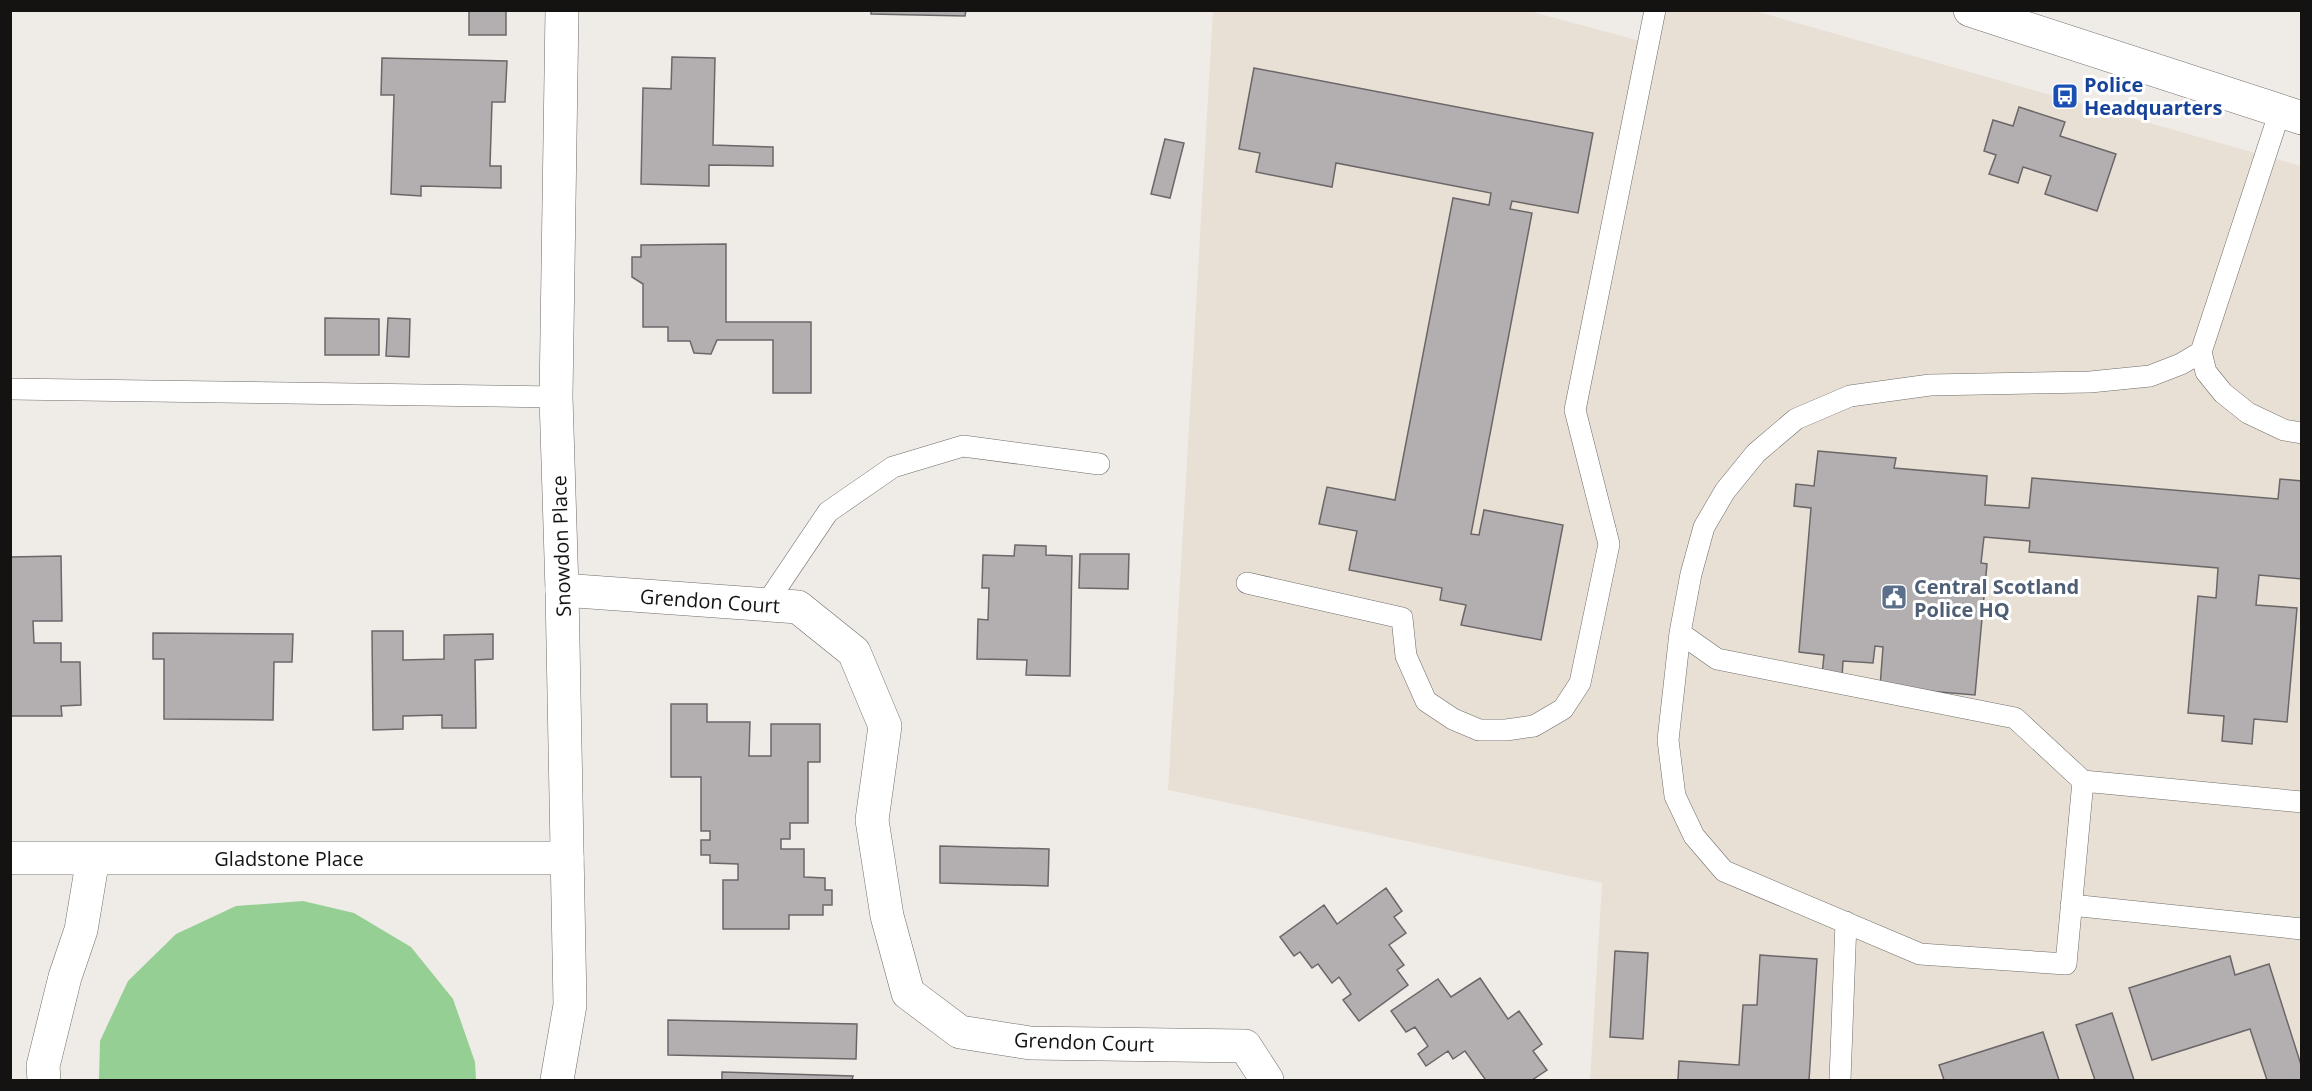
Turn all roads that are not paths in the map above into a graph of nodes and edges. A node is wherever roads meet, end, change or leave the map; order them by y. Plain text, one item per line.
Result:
1 (562, 10) edge
2 (1655, 10) edge
3 (1970, 10) edge
4 (2290, 114) edge
5 (2201, 352) junction
6 (10, 389) edge
7 (556, 398) junction
8 (2301, 433) edge
9 (1099, 464) dead end
10 (1247, 583) dead end
11 (562, 590) junction
12 (766, 604) junction
13 (1680, 633) junction
14 (2083, 781) junction
15 (2301, 802) edge
16 (10, 858) edge
17 (93, 858) junction
18 (567, 858) junction
19 (2071, 905) junction
20 (1846, 922) junction
21 (2301, 929) edge
22 (44, 1080) edge
23 (557, 1080) edge
24 (1267, 1080) edge
25 (1840, 1080) edge

1 - 7 street, Snowdon Place
2 - 10 lane
3 - 4 street
4 - 5 lane
5 - 8 lane
5 - 13 lane
6 - 7 lane
7 - 11 street, Snowdon Place
9 - 12 lane
11 - 12 street, Grendon Court
11 - 18 street, Snowdon Place
12 - 24 street, Grendon Court
13 - 14 lane
13 - 20 lane
14 - 15 lane
14 - 19 lane
16 - 17 street, Gladstone Place
17 - 18 street, Gladstone Place
17 - 22 street
18 - 23 street, Snowdon Place
19 - 20 lane
19 - 21 lane
20 - 25 lane

